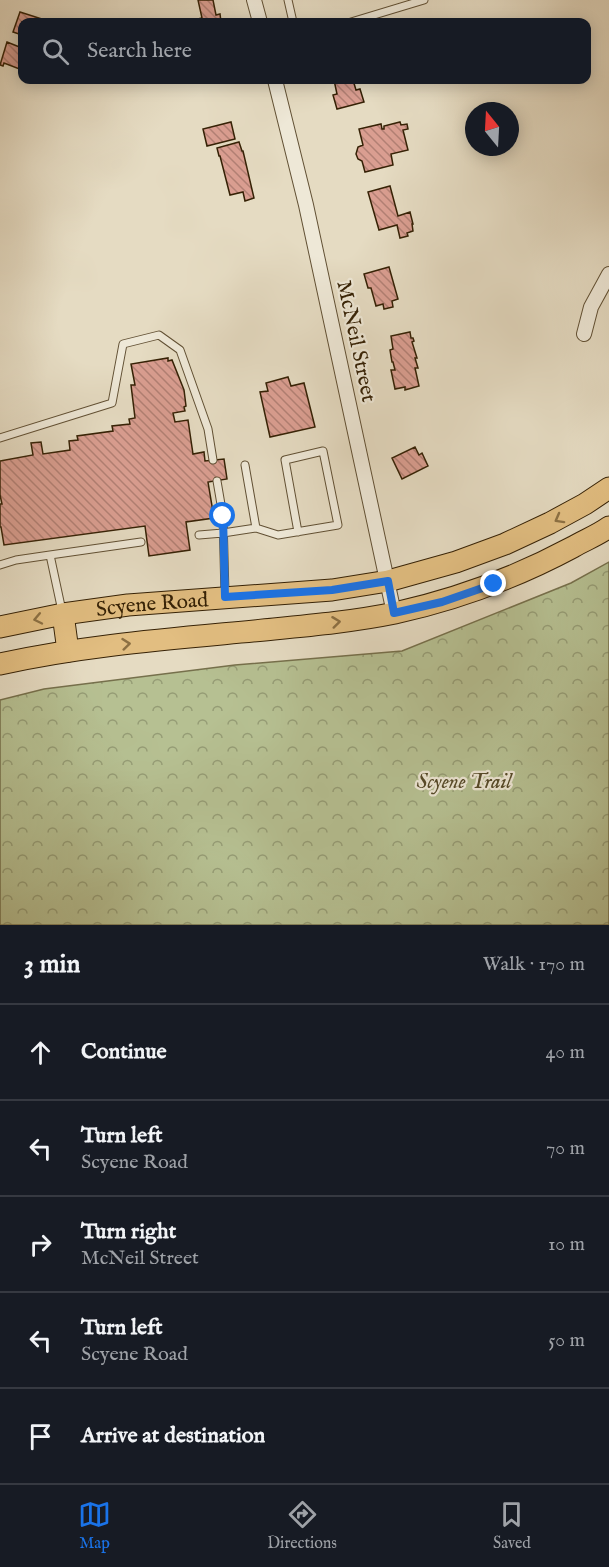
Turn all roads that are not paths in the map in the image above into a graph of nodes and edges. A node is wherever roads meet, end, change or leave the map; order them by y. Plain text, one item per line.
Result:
1 (254, 0) edge
2 (288, 0) edge
3 (424, 0) edge
4 (259, 18) edge
5 (292, 18) edge
6 (364, 18) edge
7 (276, 84) edge
8 (609, 274) edge
9 (584, 334) dead end
10 (0, 438) edge
11 (213, 460) dead end
12 (245, 465) dead end
13 (217, 481) dead end
14 (609, 488) edge
15 (609, 527) edge
16 (256, 528) junction
17 (298, 532) junction
18 (223, 533) junction
19 (199, 535) dead end
20 (141, 542) dead end
21 (50, 555) junction
22 (0, 565) edge
23 (388, 581) junction
24 (225, 597) junction
25 (394, 613) junction
26 (63, 614) junction
27 (0, 627) edge
28 (68, 651) junction
29 (0, 664) edge

1 - 4 street
2 - 5 lane
3 - 6 lane
7 - 23 street, McNeil Street
8 - 9 street
10 - 11 lane
12 - 16 lane
13 - 18 lane
14 -> 23 main road, Scyene Road
15 - 25 main road, Scyene Road
16 - 17 lane
16 - 18 lane
17 - 17 lane
18 - 19 lane
18 - 24 lane
20 - 21 lane
21 - 22 lane
21 - 26 lane
23 - 24 main road, Scyene Road
23 - 25 street, McNeil Street
24 - 26 main road, Scyene Road
28 -> 25 main road, Scyene Road
26 -> 27 main road, Scyene Road
26 - 28 main road
28 - 29 main road, Scyene Road

